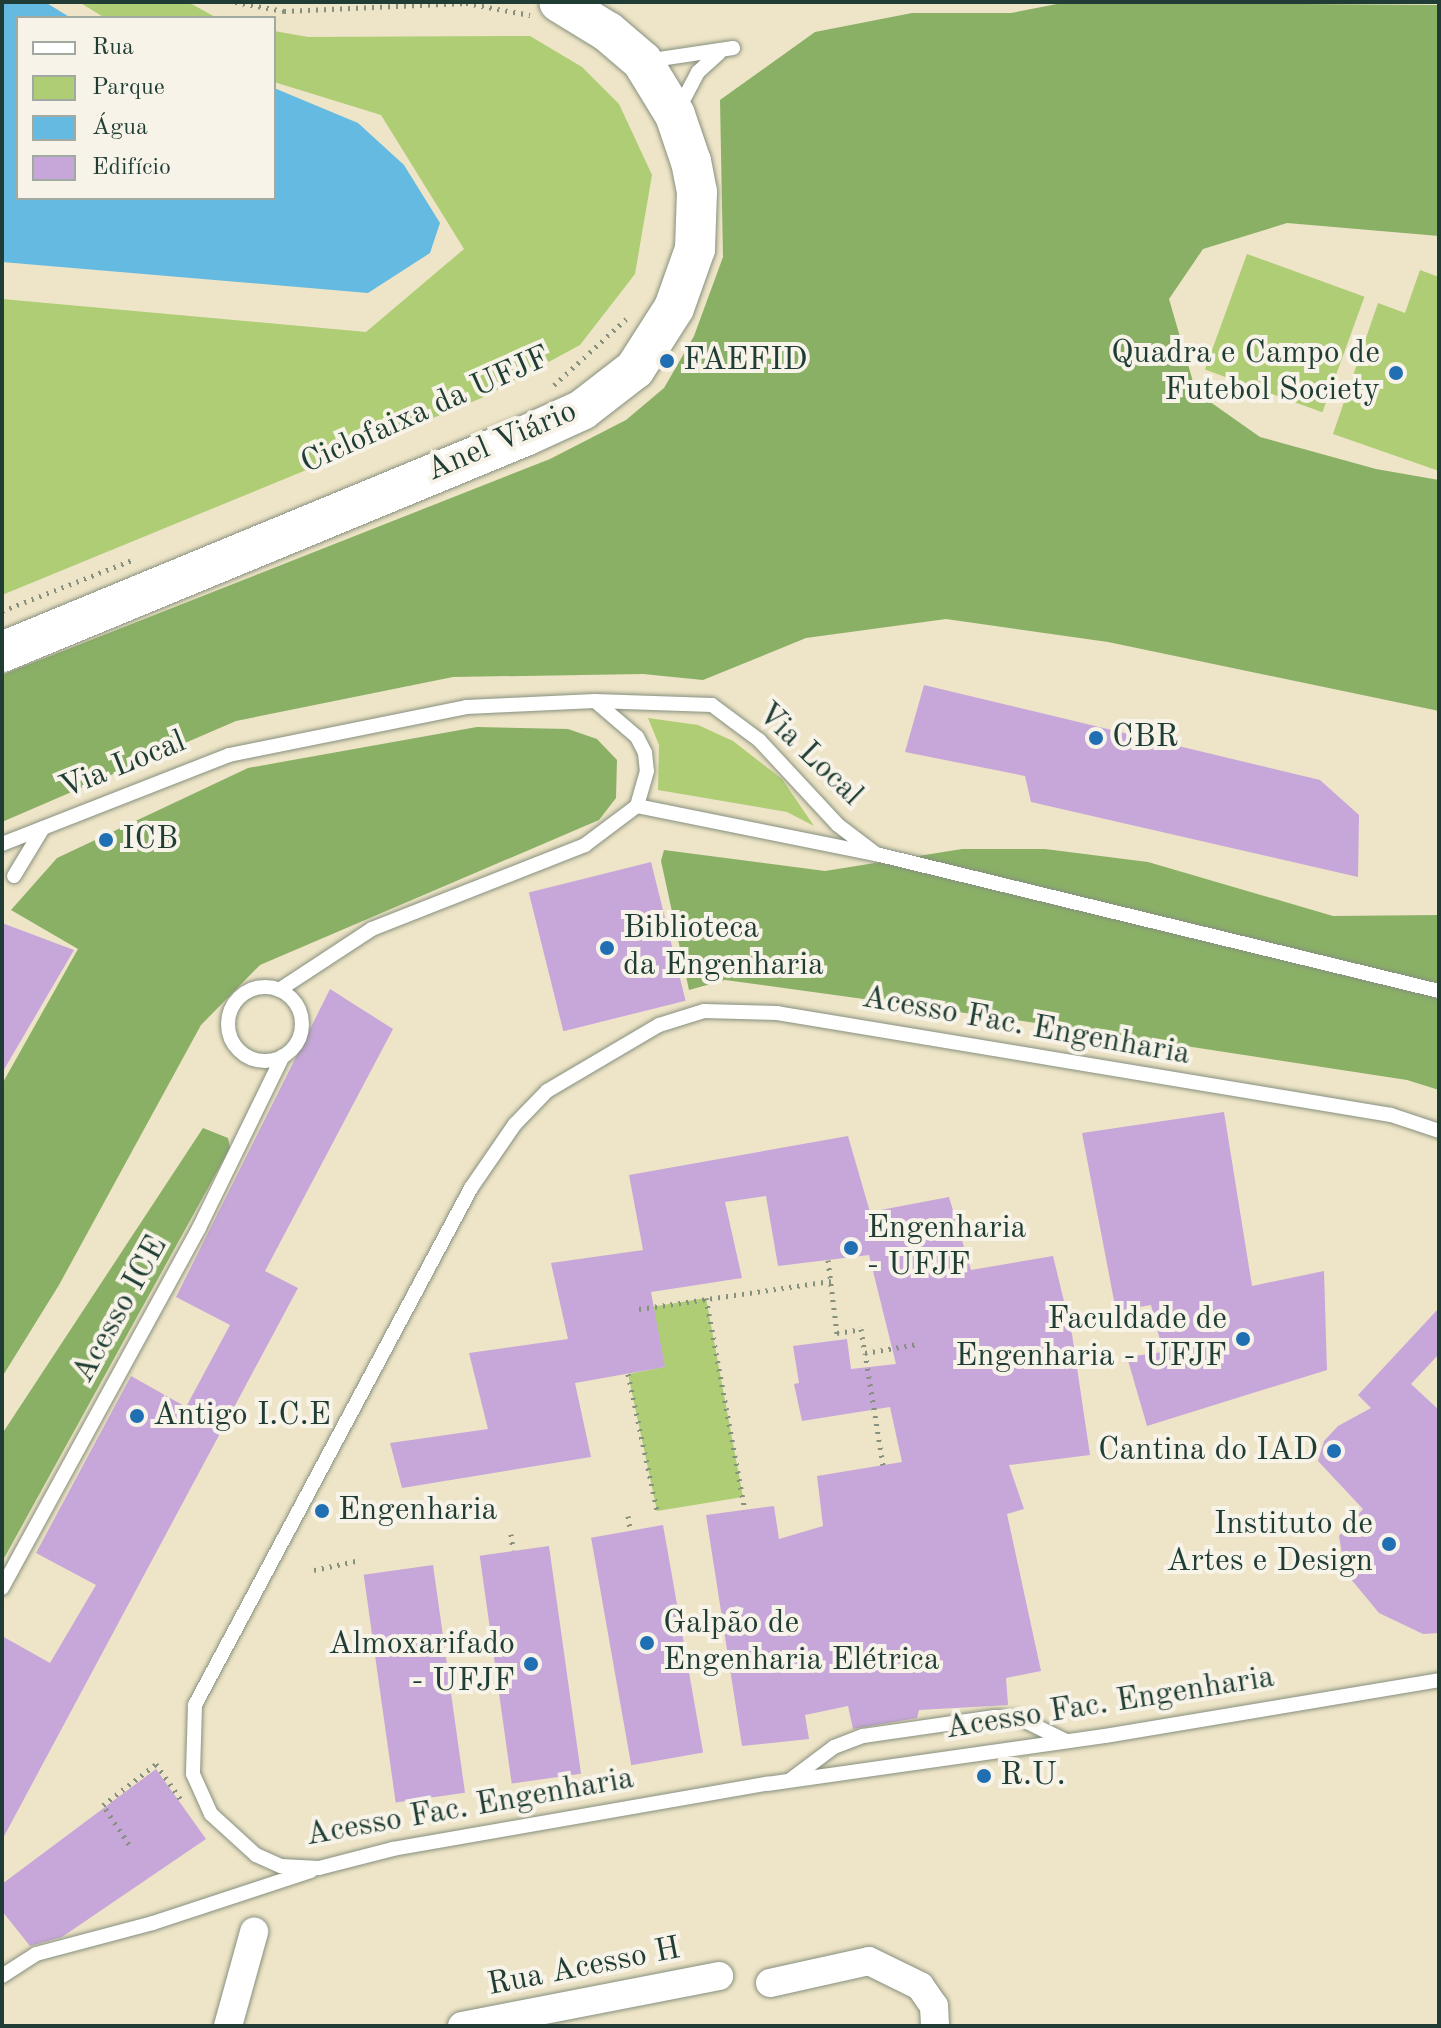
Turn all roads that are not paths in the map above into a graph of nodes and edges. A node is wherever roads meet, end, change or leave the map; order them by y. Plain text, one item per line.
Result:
1 (552, 11) edge
2 (642, 61) junction
3 (675, 115) junction
4 (2, 652) edge
5 (595, 701) junction
6 (637, 806) junction
7 (44, 828) junction
8 (2, 844) edge
9 (876, 854) junction
10 (14, 876) dead end
11 (279, 990) junction
12 (1439, 991) edge
13 (283, 1056) junction
14 (1439, 1131) edge
15 (2, 1588) edge
16 (1439, 1680) edge
17 (1066, 1741) junction
18 (790, 1781) junction
19 (319, 1868) junction
20 (254, 1932) dead end
21 (2, 1976) edge
22 (719, 1976) dead end
23 (770, 1983) dead end
24 (228, 2026) edge
25 (462, 2026) edge
26 (935, 2026) edge

1 - 2 main road, Anel Viário
2 - 3 main road, Anel Viário
2 - 3 lane
3 - 4 main road, Anel Viário
5 - 6 lane
5 - 7 lane, Via Local
5 - 9 lane, Via Local
6 - 9 lane
6 - 11 lane
7 - 8 lane, Via Local
7 - 10 lane
9 - 12 lane, Via Local
11 - 13 lane
11 - 13 lane
13 - 15 lane, Acesso ICE
14 - 19 lane, Acesso Fac. Engenharia
16 - 17 lane, Acesso Fac. Engenharia
17 - 18 lane, Acesso Fac. Engenharia
17 - 18 lane
18 - 19 lane, Acesso Fac. Engenharia
19 - 21 lane
20 - 24 street
22 - 25 street, Rua Acesso H
23 - 26 street

